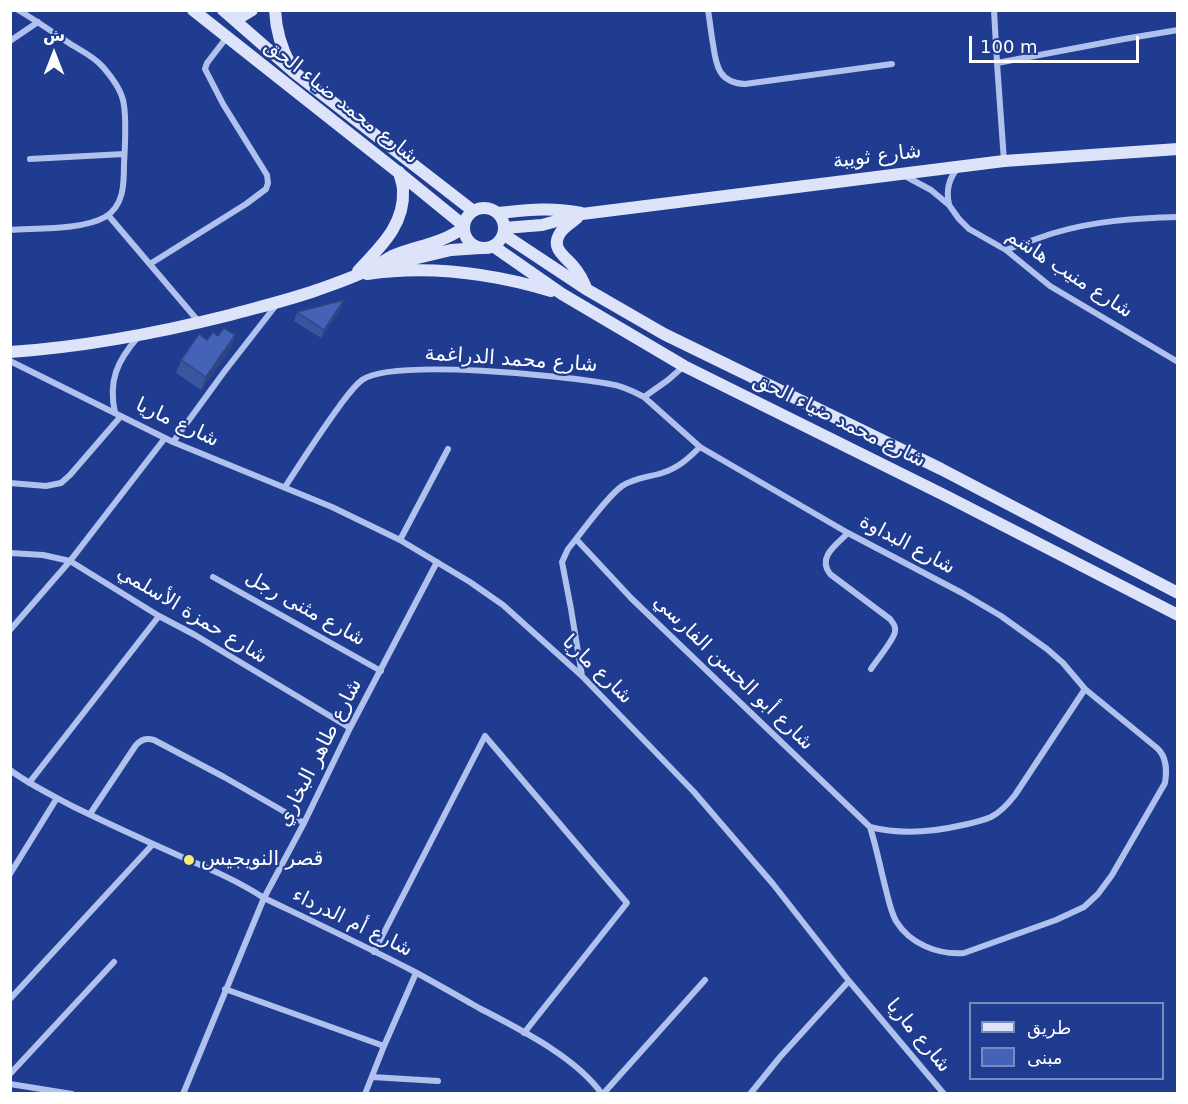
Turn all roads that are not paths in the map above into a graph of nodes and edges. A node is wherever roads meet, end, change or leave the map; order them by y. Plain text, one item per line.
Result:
1 (18, 10) edge
2 (193, 10) edge
3 (252, 10) edge
4 (275, 10) edge
5 (708, 10) edge
6 (994, 10) edge
7 (228, 14) edge
8 (38, 22) junction
9 (1178, 30) edge
10 (227, 37) junction
11 (10, 41) edge
12 (997, 63) junction
13 (892, 64) dead end
14 (294, 72) junction
15 (1178, 149) edge
16 (124, 154) junction
17 (30, 159) dead end
18 (407, 160) junction
19 (1004, 160) junction
20 (958, 166) junction
21 (398, 172) junction
22 (900, 174) junction
23 (949, 205) junction
24 (472, 210) junction
25 (498, 213) junction
26 (582, 214) junction
27 (108, 215) junction
28 (1178, 217) edge
29 (463, 226) junction
30 (10, 230) edge
31 (504, 231) junction
32 (487, 247) junction
33 (1006, 250) junction
34 (150, 264) junction
35 (378, 265) junction
36 (354, 276) junction
37 (586, 288) junction
38 (562, 294) junction
39 (278, 303) junction
40 (199, 323) junction
41 (139, 335) junction
42 (10, 352) edge
43 (10, 361) edge
44 (1178, 362) edge
45 (684, 366) junction
46 (644, 397) junction
47 (118, 414) junction
48 (165, 438) junction
49 (172, 442) junction
50 (700, 447) junction
51 (448, 449) dead end
52 (10, 483) edge
53 (285, 487) junction
54 (848, 533) junction
55 (576, 539) junction
56 (400, 540) junction
57 (10, 553) edge
58 (70, 561) junction
59 (437, 562) junction
60 (213, 577) dead end
61 (1178, 592) edge
62 (1178, 615) edge
63 (159, 616) junction
64 (10, 630) edge
65 (871, 669) dead end
66 (381, 671) junction
67 (582, 676) junction
68 (1085, 689) junction
69 (350, 728) junction
70 (10, 770) edge
71 (29, 783) junction
72 (57, 798) junction
73 (90, 814) junction
74 (304, 823) junction
75 (870, 827) junction
76 (153, 844) junction
77 (10, 874) edge
78 (264, 898) junction
79 (374, 952) junction
80 (114, 962) dead end
81 (416, 973) junction
82 (705, 980) dead end
83 (849, 981) junction
84 (225, 989) junction
85 (10, 999) edge
86 (524, 1033) junction
87 (384, 1046) junction
88 (10, 1074) edge
89 (372, 1077) junction
90 (438, 1081) dead end
91 (10, 1084) edge
92 (72, 1094) edge
93 (183, 1094) edge
94 (365, 1094) edge
95 (602, 1094) edge
96 (750, 1094) edge
97 (944, 1094) edge

1 - 8 street
2 - 10 main road, شارع محمد ضياء الحق
3 - 7 main road
4 - 14 main road
5 - 13 street
6 - 12 street
7 - 14 main road, شارع محمد ضياء الحق
8 - 11 street
8 - 16 street
9 - 12 street
10 - 21 main road, شارع محمد ضياء الحق
10 - 34 street
12 - 19 street
14 - 18 main road, شارع محمد ضياء الحق
15 - 19 main road, شارع ثويبة
16 - 17 street
16 - 27 street
18 - 21 main road
18 - 24 main road, شارع محمد ضياء الحق
19 - 20 main road, شارع ثويبة
20 - 22 main road, شارع ثويبة
20 - 23 street
21 - 29 main road, شارع محمد ضياء الحق
21 - 36 main road
22 - 23 street, شارع منيب هاشم
22 - 26 main road, شارع ثويبة
23 - 33 street, شارع منيب هاشم
24 - 25 main road
24 - 29 main road
25 - 26 main road, شارع ثويبة
25 - 31 main road
26 - 31 main road, شارع ثويبة
26 - 37 main road
27 - 30 street
27 - 34 street
28 - 33 street
29 - 32 main road
29 - 35 main road
31 - 32 main road
31 - 37 main road, شارع محمد ضياء الحق
32 - 35 main road
32 - 38 main road, شارع محمد ضياء الحق
33 - 44 street, شارع منيب هاشم
34 - 40 street
35 - 36 main road
36 - 38 main road
36 - 39 main road
37 - 61 main road, شارع محمد ضياء الحق
38 - 45 main road, شارع محمد ضياء الحق
39 - 40 main road
39 - 49 street
40 - 41 main road
41 - 42 main road
41 - 47 street, شارع ماريا
43 - 47 street, شارع ماريا
45 - 46 street
45 - 62 main road, شارع محمد ضياء الحق
46 - 50 street
46 - 53 street, شارع محمد الدراغمة
47 - 48 street, شارع ماريا
47 - 52 street
48 - 49 street, شارع ماريا
48 - 58 street
49 - 53 street, شارع ماريا
50 - 54 street, شارع البداوة
50 - 55 street
51 - 56 street
53 - 56 street, شارع ماريا
54 - 65 street
54 - 68 street, شارع البداوة
55 - 67 street
55 - 75 street, شارع أبو الحسن الفارسي
56 - 59 street, شارع ماريا
57 - 58 street, شارع حمزة الأسلمي
58 - 63 street, شارع حمزة الأسلمي
58 - 64 street
59 - 66 street, شارع طاهر البخاري
59 - 67 street, شارع ماريا
60 - 66 street, شارع مثنى رجل
63 - 69 street, شارع حمزة الأسلمي
63 - 71 street
66 - 69 street, شارع طاهر البخاري
67 - 83 street, شارع ماريا
68 - 75 street
68 - 75 street, شارع البداوة
69 - 74 street, شارع طاهر البخاري
70 - 71 street, شارع أم الدرداء
71 - 72 street, شارع أم الدرداء
72 - 73 street, شارع أم الدرداء
72 - 77 street
73 - 74 street
73 - 76 street, شارع أم الدرداء
74 - 78 street, شارع طاهر البخاري
76 - 78 street, شارع أم الدرداء
76 - 85 street
78 - 79 street, شارع أم الدرداء
78 - 84 street, شارع طاهر البخاري
79 - 81 street, شارع أم الدرداء
79 - 86 street
80 - 88 street
81 - 86 street, شارع أم الدرداء
81 - 87 street
82 - 95 street
83 - 96 street
83 - 97 street, شارع ماريا
84 - 87 street
84 - 93 street, شارع طاهر البخاري
86 - 95 street, شارع أم الدرداء
87 - 89 street
89 - 90 street
89 - 94 street
91 - 92 street

